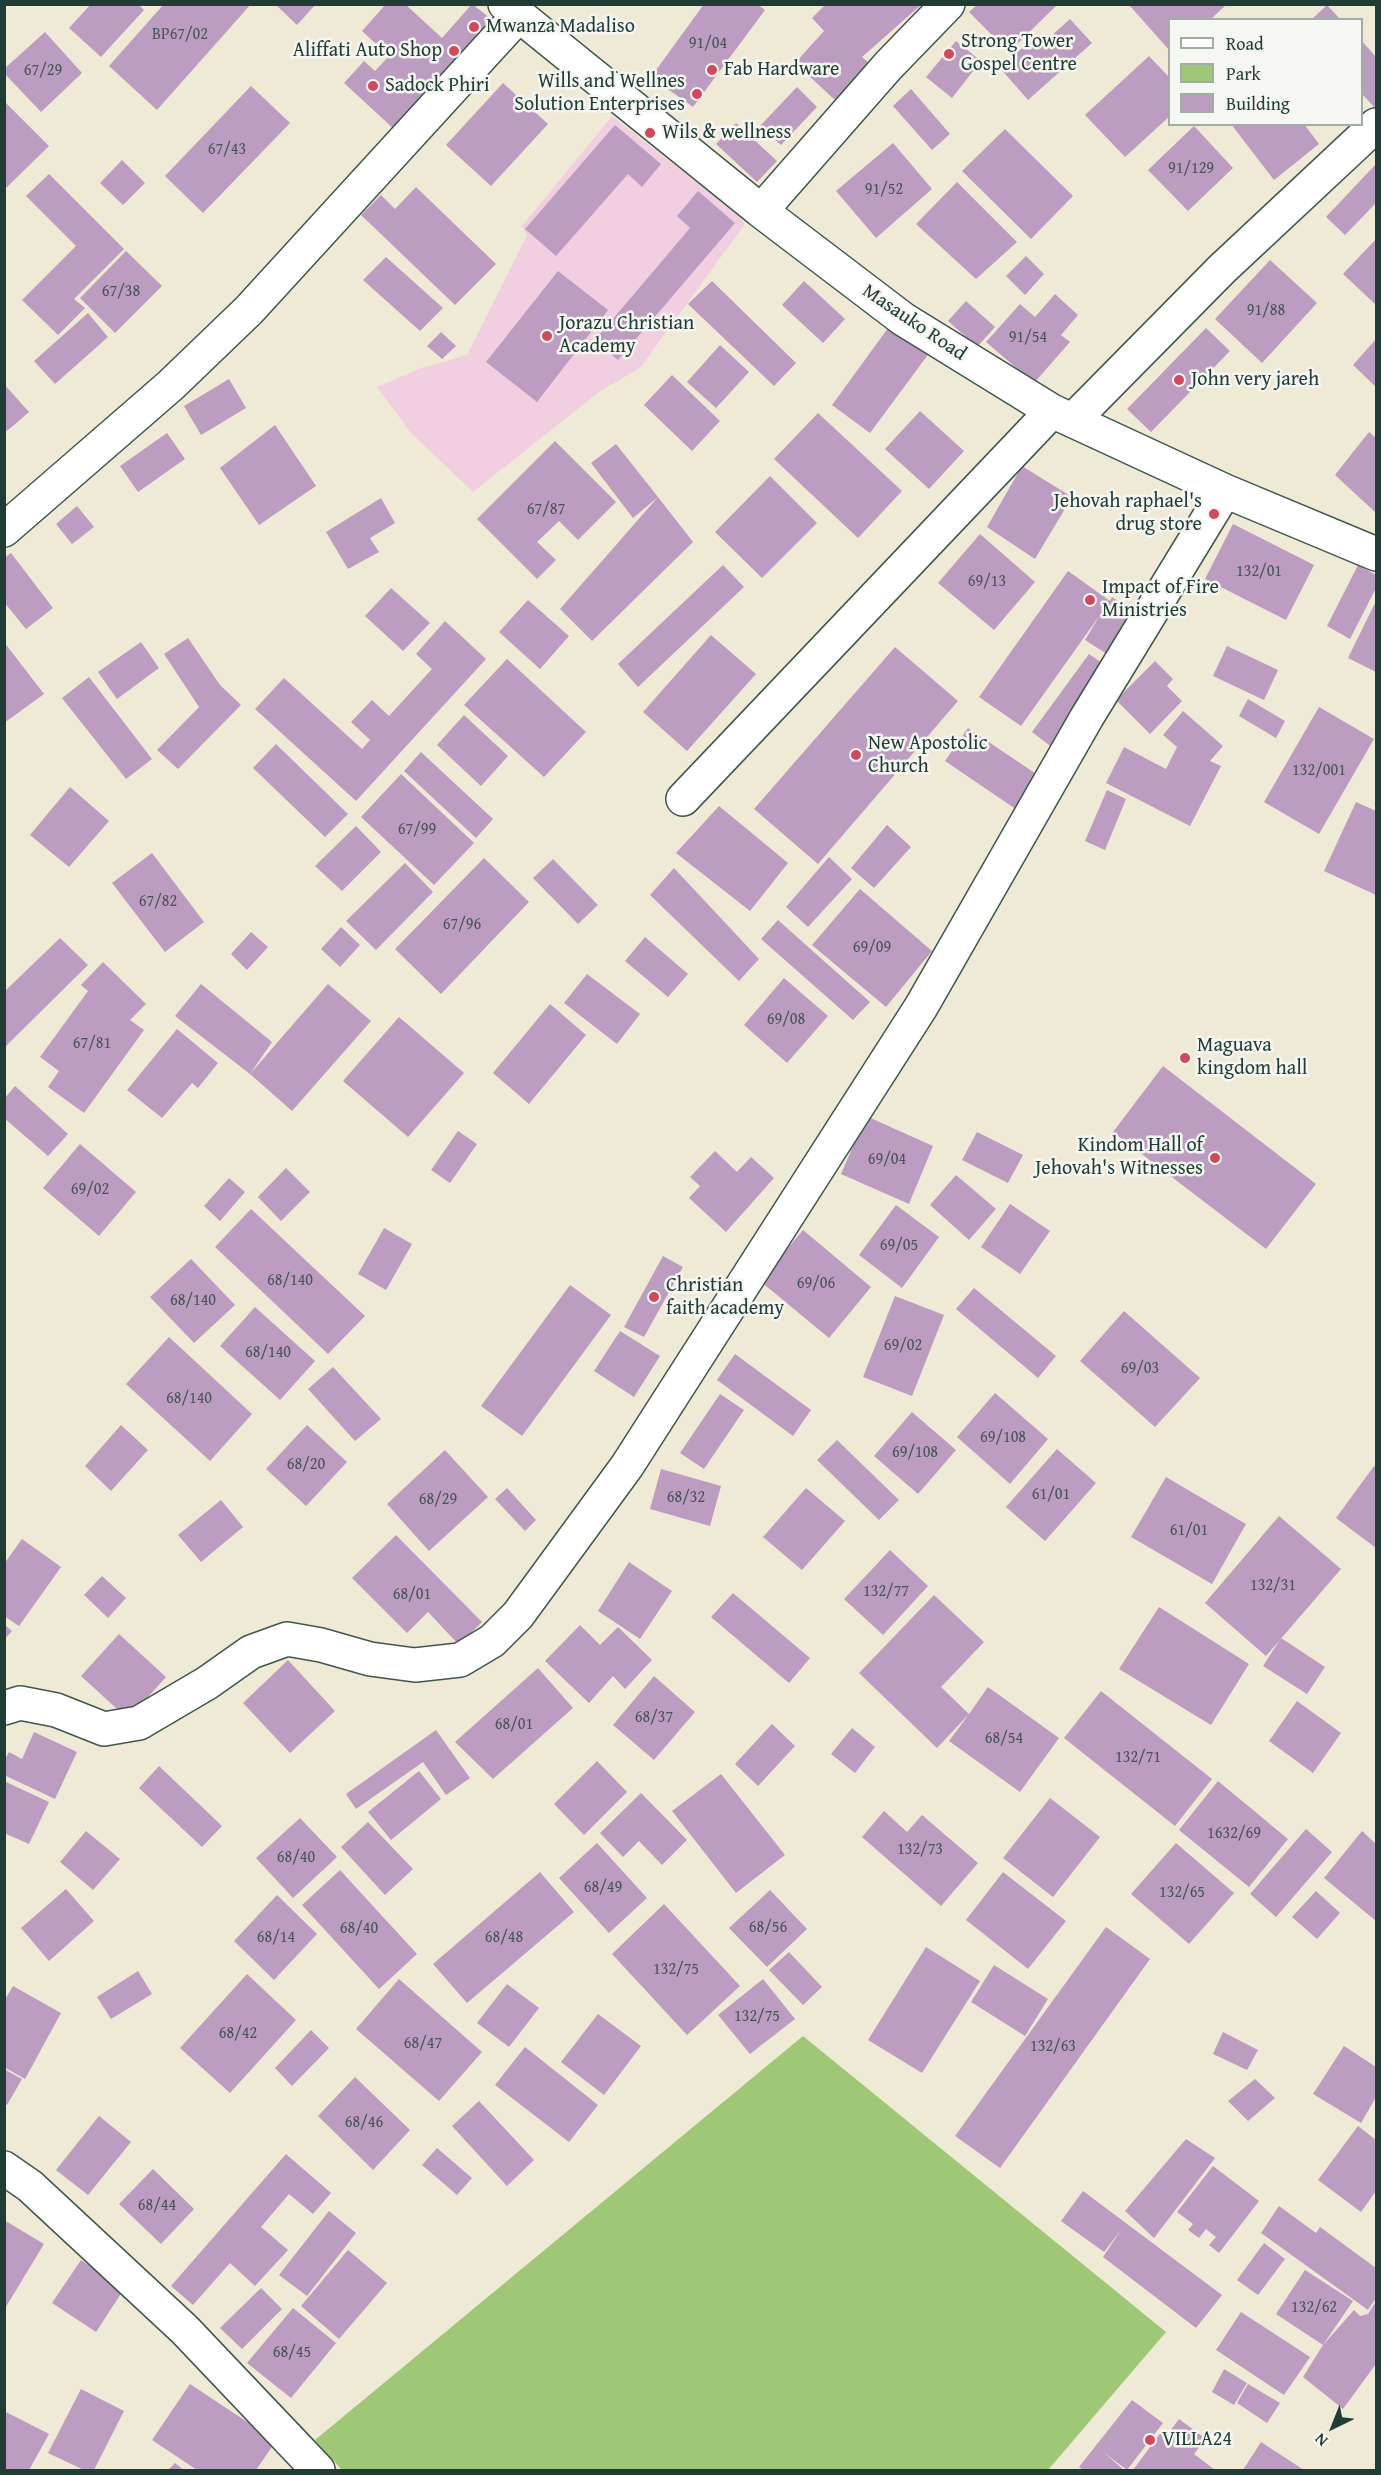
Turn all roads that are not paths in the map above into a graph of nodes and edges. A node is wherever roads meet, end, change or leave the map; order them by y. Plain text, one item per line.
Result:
1 (948, 4) edge
2 (512, 10) edge
3 (1377, 125) edge
4 (761, 212) junction
5 (1062, 416) junction
6 (1225, 491) junction
7 (4, 530) edge
8 (1377, 554) edge
9 (683, 799) dead end
10 (4, 1708) edge
11 (4, 2168) edge
12 (318, 2470) edge

1 - 4 street
2 - 4 street, Masauko Road
2 - 7 street
3 - 5 street
4 - 5 street, Masauko Road
5 - 6 street, Masauko Road
5 - 9 street
6 - 8 street, Masauko Road
6 - 10 street
11 - 12 street

